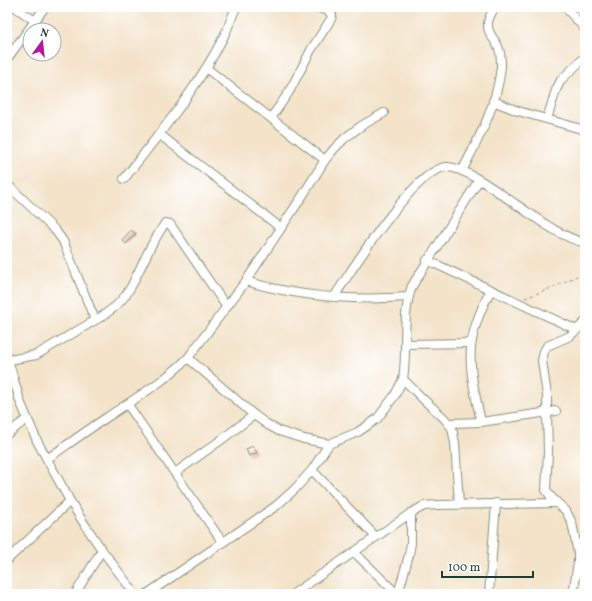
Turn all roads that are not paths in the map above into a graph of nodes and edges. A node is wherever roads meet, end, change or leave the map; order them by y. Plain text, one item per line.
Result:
1 (16, 7) edge
2 (45, 7) edge
3 (236, 7) edge
4 (317, 7) edge
5 (495, 7) edge
6 (565, 7) edge
7 (35, 21) junction
8 (585, 29) edge
9 (585, 57) edge
10 (7, 59) edge
11 (206, 68) junction
12 (493, 101) junction
13 (384, 113) dead end
14 (271, 118) junction
15 (547, 119) junction
16 (585, 130) edge
17 (159, 134) junction
18 (325, 160) junction
19 (462, 171) junction
20 (124, 179) dead end
21 (479, 180) junction
22 (7, 184) edge
23 (281, 228) junction
24 (585, 243) edge
25 (427, 260) junction
26 (246, 281) junction
27 (491, 290) junction
28 (334, 297) junction
29 (408, 297) junction
30 (226, 306) junction
31 (95, 320) junction
32 (585, 322) edge
33 (577, 330) junction
34 (471, 343) junction
35 (406, 344) junction
36 (8, 358) edge
37 (188, 358) junction
38 (403, 380) junction
39 (128, 405) junction
40 (556, 411) dead end
41 (547, 412) junction
42 (254, 415) junction
43 (27, 419) junction
44 (481, 422) junction
45 (450, 423) junction
46 (7, 434) edge
47 (329, 444) junction
48 (47, 459) junction
49 (312, 470) junction
50 (175, 473) junction
51 (70, 500) junction
52 (496, 503) junction
53 (557, 503) junction
54 (459, 504) junction
55 (411, 513) junction
56 (376, 537) junction
57 (223, 543) junction
58 (102, 550) junction
59 (354, 552) junction
60 (7, 560) edge
61 (74, 594) edge
62 (135, 594) edge
63 (147, 594) edge
64 (293, 594) edge
65 (398, 594) edge
66 (489, 594) edge
67 (573, 594) edge

1 - 7 street
2 - 7 street
3 - 11 street
4 - 14 street
5 - 12 street
6 - 8 street
7 - 10 street
9 - 15 street
11 - 14 street
11 - 17 street
12 - 15 street
12 - 19 street
13 - 18 street
14 - 18 street
15 - 16 street
17 - 20 street
17 - 23 street
18 - 23 street
19 - 21 street
19 - 28 street
21 - 24 street
21 - 25 street
22 - 31 street
23 - 26 street
25 - 27 street
25 - 29 street
26 - 28 street
26 - 30 street
27 - 33 street
27 - 34 street
28 - 29 street
29 - 35 street
30 - 31 street
30 - 37 street
31 - 36 street
32 - 33 street
33 - 41 street
34 - 35 street
34 - 44 street
35 - 38 street
36 - 43 street
37 - 39 street
37 - 42 street
38 - 45 street
38 - 47 street
39 - 48 street
39 - 50 street
40 - 41 street
41 - 44 street
41 - 53 street
42 - 47 street
42 - 50 street
43 - 46 street
43 - 48 street
44 - 45 street
45 - 54 street
47 - 49 street
48 - 51 street
49 - 56 street
49 - 57 street
50 - 57 street
51 - 58 street
51 - 60 street
52 - 53 street
52 - 54 street
52 - 66 street
53 - 67 street
54 - 55 street
55 - 56 street
55 - 65 street
56 - 59 street
57 - 63 street
58 - 61 street
58 - 62 street
59 - 64 street
59 - 65 street

